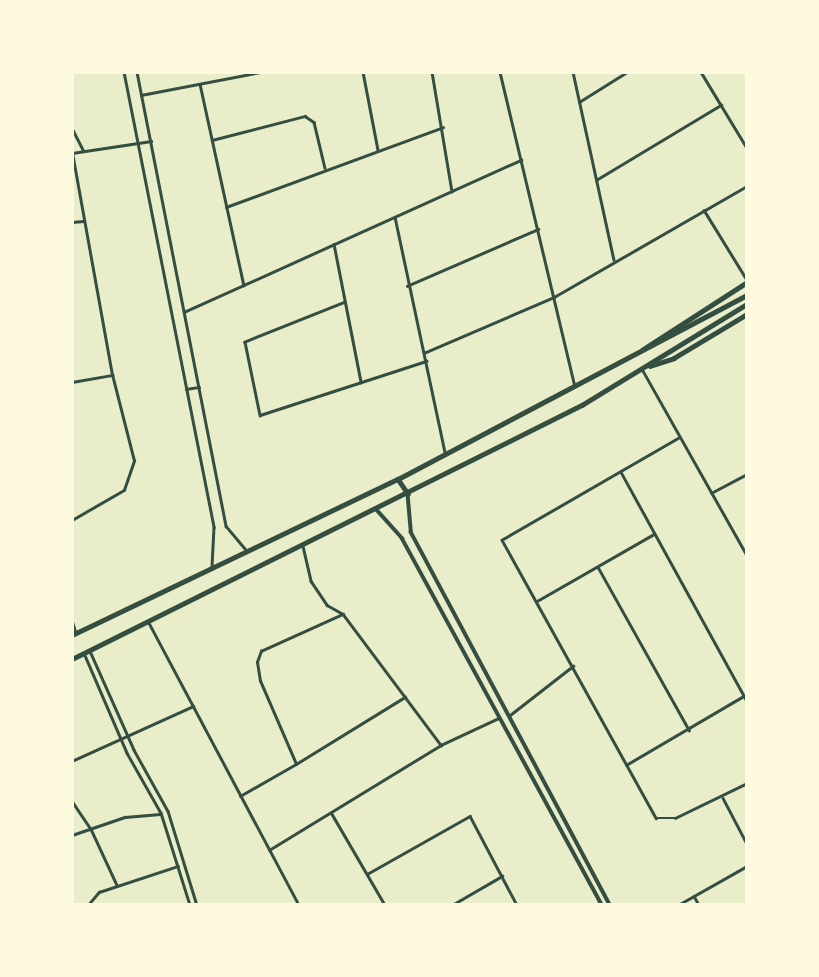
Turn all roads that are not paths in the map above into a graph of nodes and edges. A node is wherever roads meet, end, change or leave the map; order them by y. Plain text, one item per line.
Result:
1 (124, 72) edge
2 (137, 72) edge
3 (260, 72) edge
4 (363, 72) edge
5 (432, 72) edge
6 (500, 72) edge
7 (573, 72) edge
8 (627, 72) edge
9 (701, 72) edge
10 (200, 84) junction
11 (141, 95) junction
12 (579, 102) junction
13 (721, 105) junction
14 (443, 127) junction
15 (72, 128) edge
16 (212, 140) junction
17 (151, 141) junction
18 (138, 143) junction
19 (747, 148) edge
20 (378, 149) junction
21 (83, 151) junction
22 (521, 160) junction
23 (326, 170) junction
24 (597, 180) junction
25 (747, 186) edge
26 (452, 191) junction
27 (226, 207) junction
28 (704, 211) junction
29 (395, 217) junction
30 (83, 221) junction
31 (72, 222) edge
32 (538, 229) junction
33 (334, 244) junction
34 (614, 261) junction
35 (747, 281) edge
36 (244, 285) junction
37 (407, 286) junction
38 (747, 295) edge
39 (554, 298) junction
40 (345, 302) junction
41 (747, 304) edge
42 (184, 312) junction
43 (747, 314) edge
44 (425, 353) junction
45 (635, 356) junction
46 (426, 360) junction
47 (642, 369) junction
48 (111, 375) junction
49 (72, 382) edge
50 (361, 382) junction
51 (575, 386) junction
52 (199, 387) junction
53 (186, 389) junction
54 (679, 438) junction
55 (445, 454) junction
56 (621, 472) junction
57 (747, 474) edge
58 (398, 478) junction
59 (711, 493) junction
60 (408, 494) junction
61 (377, 510) junction
62 (72, 520) edge
63 (654, 534) junction
64 (303, 546) junction
65 (247, 551) junction
66 (747, 555) edge
67 (598, 567) junction
68 (212, 568) junction
69 (537, 601) junction
70 (343, 614) junction
71 (72, 620) edge
72 (148, 621) junction
73 (74, 634) edge
74 (90, 650) junction
75 (84, 653) junction
76 (72, 659) edge
77 (573, 666) junction
78 (746, 695) edge
79 (405, 697) junction
80 (747, 701) edge
81 (193, 706) junction
82 (510, 715) junction
83 (500, 717) junction
84 (689, 730) junction
85 (128, 734) junction
86 (121, 737) junction
87 (441, 745) junction
88 (532, 757) junction
89 (523, 760) junction
90 (72, 761) edge
91 (296, 764) junction
92 (625, 765) junction
93 (747, 783) edge
94 (240, 796) junction
95 (723, 798) junction
96 (72, 801) edge
97 (161, 813) junction
98 (332, 814) junction
99 (91, 829) junction
100 (72, 835) edge
101 (747, 844) edge
102 (269, 850) junction
103 (180, 866) junction
104 (747, 866) edge
105 (367, 874) junction
106 (502, 876) junction
107 (117, 886) junction
108 (694, 896) junction
109 (88, 905) edge
110 (190, 905) edge
111 (197, 905) edge
112 (299, 905) edge
113 (384, 905) edge
114 (452, 905) edge
115 (517, 905) edge
116 (602, 905) edge
117 (610, 905) edge
118 (678, 905) edge
119 (699, 905) edge

1 - 18 street
2 - 11 street
3 - 10 street
4 - 20 street
5 - 14 street
6 - 22 street
7 - 12 street
8 - 12 street
9 - 13 street
10 - 11 street
10 - 16 street
11 - 17 street
12 - 24 street
13 - 19 street
13 - 24 street
14 - 20 street
14 - 26 street
15 - 21 street
16 - 23 street
16 - 27 street
17 - 18 street
17 - 42 street
18 - 21 street
18 - 53 street
20 - 23 street
21 - 30 street
22 - 26 street
22 - 32 street
23 - 27 street
24 - 34 street
25 - 28 street
26 - 29 street
27 - 36 street
28 - 34 street
28 - 35 street
29 - 33 street
29 - 37 street
30 - 31 street
30 - 48 street
32 - 37 street
32 - 39 street
33 - 36 street
33 - 40 street
34 - 39 street
35 - 45 main road
36 - 42 street
37 - 44 street
38 - 45 main road
39 - 44 street
39 - 51 street
40 - 50 street
40 - 50 street
41 - 47 main road
42 - 52 street
43 - 47 main road
44 - 46 street
45 - 51 main road
46 - 50 street
46 - 55 street
47 - 54 street
47 - 60 main road
48 - 49 street
48 - 62 street
51 - 55 main road
52 - 53 street
52 - 65 street
53 - 68 street
54 - 56 street
54 - 59 street
55 - 58 main road
56 - 63 street
56 - 69 street
57 - 59 street
58 - 60 main road
58 - 65 main road
59 - 66 street
60 - 61 main road
60 - 82 street
61 - 64 main road
61 - 83 street
63 - 67 street
63 - 78 street
64 - 70 street
64 - 72 main road
65 - 68 main road
67 - 69 street
67 - 84 street
68 - 73 main road
69 - 77 street
70 - 79 street
70 - 91 street
71 - 73 street
72 - 74 main road
72 - 81 street
74 - 75 main road
74 - 85 street
75 - 76 main road
75 - 86 street
77 - 82 street
77 - 92 street
78 - 80 street
78 - 84 street
79 - 87 street
79 - 91 street
81 - 85 street
81 - 94 street
82 - 88 street
83 - 87 street
83 - 89 street
84 - 92 street
85 - 86 street
85 - 111 street
86 - 90 street
86 - 97 street
87 - 98 street
88 - 89 street
88 - 117 street
89 - 116 street
91 - 94 street
92 - 95 street
93 - 95 street
94 - 102 street
95 - 101 street
96 - 99 street
97 - 99 street
97 - 103 street
98 - 102 street
98 - 105 street
99 - 100 street
99 - 107 street
102 - 112 street
103 - 107 street
103 - 110 street
104 - 108 street
105 - 106 street
105 - 113 street
106 - 114 street
106 - 115 street
107 - 109 street
108 - 118 street
108 - 119 street

